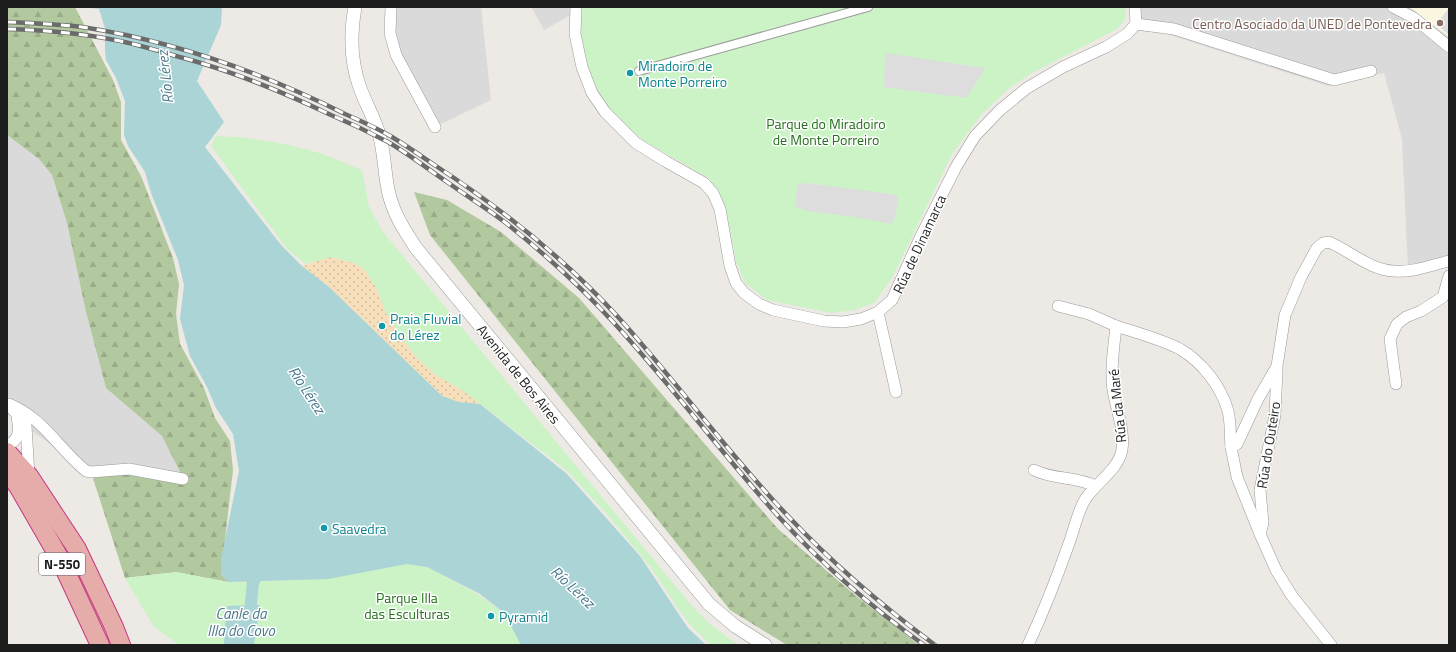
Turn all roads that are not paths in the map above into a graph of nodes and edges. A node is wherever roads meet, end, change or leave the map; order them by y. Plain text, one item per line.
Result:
1 (355, 7) edge
2 (391, 7) edge
3 (576, 7) edge
4 (868, 7) edge
5 (1135, 7) edge
6 (1393, 7) edge
7 (1136, 24) junction
8 (1449, 46) edge
9 (639, 71) dead end
10 (1371, 71) dead end
11 (435, 126) dead end
12 (1449, 261) edge
13 (1449, 276) edge
14 (1058, 306) dead end
15 (878, 312) junction
16 (1116, 326) junction
17 (1278, 366) junction
18 (1396, 384) dead end
19 (896, 392) dead end
20 (11, 407) edge
21 (7, 445) edge
22 (1231, 447) junction
23 (7, 452) edge
24 (1034, 470) dead end
25 (7, 472) edge
26 (29, 476) junction
27 (183, 478) dead end
28 (1095, 486) junction
29 (1260, 534) junction
30 (100, 645) edge
31 (121, 645) edge
32 (765, 645) edge
33 (1028, 645) edge
34 (1331, 645) edge

1 - 32 street, Avenida de Bos Aires
2 - 11 street
3 - 15 street, Rúa de Dinamarca
4 - 9 street
5 - 7 street
6 - 8 street
7 - 10 street
7 - 15 street, Rúa de Dinamarca
12 - 17 street
13 - 18 street
14 - 16 street
15 - 19 street
16 - 22 street
16 - 28 street, Rúa da Maré
17 - 22 street
17 - 29 street, Rúa do Outeiro
20 - 21 street
20 - 26 street
20 - 27 street
22 - 29 street
23 - 26 highway, N-550
24 - 28 street
25 - 30 highway, N-550
26 - 31 highway, N-550
28 - 33 street, Rúa da Maré
29 - 34 street

